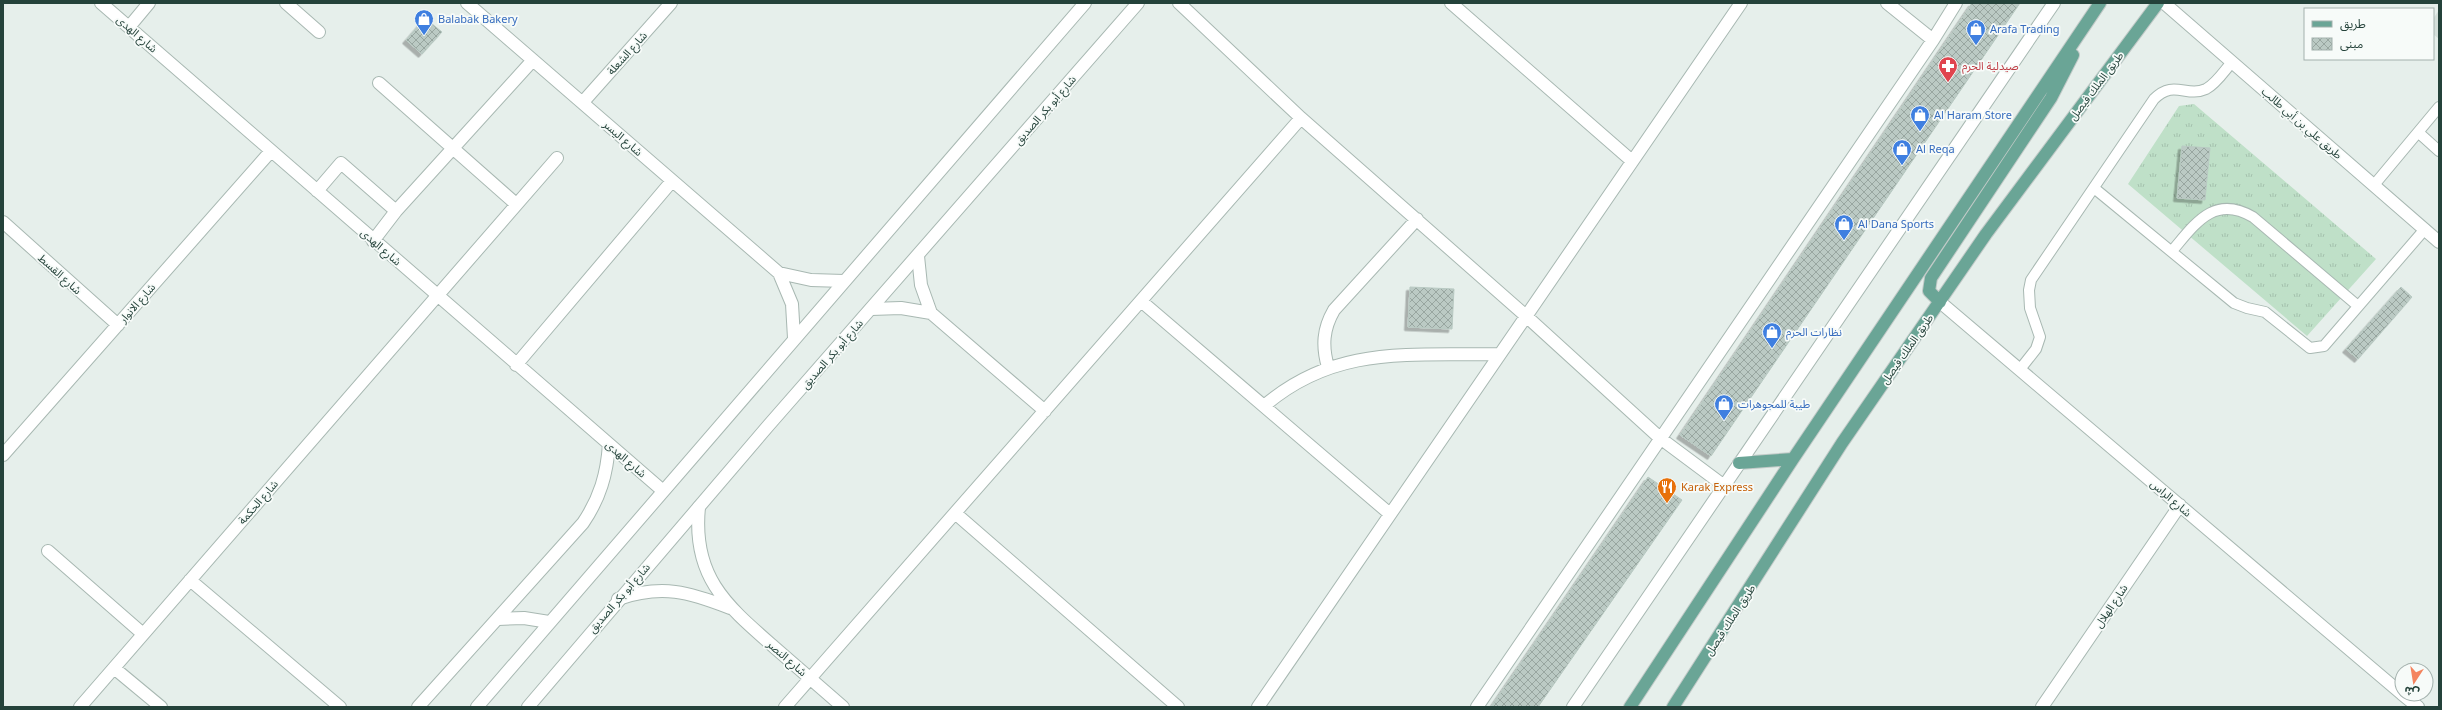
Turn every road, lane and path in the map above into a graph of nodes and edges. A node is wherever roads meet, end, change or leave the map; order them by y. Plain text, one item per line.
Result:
1 (102, 3) edge
2 (149, 3) edge
3 (286, 3) edge
4 (467, 3) edge
5 (671, 3) edge
6 (1085, 3) edge
7 (1138, 3) edge
8 (1179, 3) edge
9 (1451, 3) edge
10 (1741, 3) edge
11 (1887, 3) edge
12 (1956, 3) edge
13 (2054, 3) edge
14 (2158, 3) edge
15 (2164, 3) edge
16 (2099, 4) edge
17 (480, 7) edge
18 (129, 27) junction
19 (319, 32) dead end
20 (1933, 40) junction
21 (533, 60) junction
22 (2232, 62) junction
23 (379, 83) dead end
24 (583, 102) junction
25 (2439, 107) edge
26 (1301, 118) junction
27 (2419, 133) junction
28 (454, 148) junction
29 (271, 151) junction
30 (2439, 151) edge
31 (557, 158) dead end
32 (1632, 161) junction
33 (672, 181) junction
34 (2374, 185) junction
35 (2094, 188) junction
36 (317, 191) junction
37 (516, 204) junction
38 (396, 211) junction
39 (1416, 219) junction
40 (3, 222) edge
41 (2424, 229) junction
42 (373, 240) junction
43 (2439, 242) edge
44 (2172, 251) junction
45 (918, 256) junction
46 (779, 273) junction
47 (844, 281) junction
48 (437, 296) junction
49 (1141, 301) junction
50 (1940, 302) junction
51 (2358, 306) junction
52 (871, 309) junction
53 (931, 313) junction
54 (1526, 316) junction
55 (118, 325) junction
56 (794, 338) junction
57 (1499, 354) junction
58 (516, 365) junction
59 (1328, 367) junction
60 (2021, 368) junction
61 (1264, 406) junction
62 (1045, 411) junction
63 (1660, 438) junction
64 (609, 444) junction
65 (3, 455) edge
66 (1793, 459) junction
67 (1739, 463) junction
68 (1723, 485) junction
69 (662, 490) junction
70 (2180, 505) junction
71 (699, 507) junction
72 (955, 513) junction
73 (1390, 514) junction
74 (48, 551) dead end
75 (190, 580) junction
76 (618, 599) junction
77 (730, 608) junction
78 (498, 619) junction
79 (549, 622) junction
80 (144, 634) junction
81 (114, 668) junction
82 (810, 678) junction
83 (2394, 687) edge
84 (80, 707) edge
85 (161, 707) edge
86 (340, 707) edge
87 (418, 707) edge
88 (477, 707) edge
89 (528, 707) edge
90 (785, 707) edge
91 (843, 707) edge
92 (1178, 707) edge
93 (1258, 707) edge
94 (1477, 707) edge
95 (1573, 707) edge
96 (1630, 707) edge
97 (1673, 707) edge
98 (2042, 707) edge

1 - 18 street, شارع الهدى
2 - 18 street
3 - 19 street
4 - 17 street, شارع اليسر
5 - 24 street, شارع الشعلة
6 - 47 street
7 - 45 street, شارع أبو بكر الصديق
8 - 26 street
9 - 32 street
10 - 32 street
11 - 20 street
12 - 20 street
13 - 67 street
14 - 50 main road, طريق الملك فيصل
15 - 22 street, طريق علي بن أبي طالب
16 - 50 main road
16 - 66 main road
17 - 21 street, شارع اليسر
18 - 29 street, شارع الهدى
20 - 63 street
21 - 24 street, شارع اليسر
21 - 28 street
22 - 34 street, طريق علي بن أبي طالب
22 - 35 lane
23 - 28 street
24 - 33 street, شارع اليسر
25 - 27 lane
26 - 39 street
26 - 49 street
27 - 30 lane
27 - 34 lane
28 - 37 street
28 - 38 street
29 - 36 street, شارع الهدى
29 - 55 street, شارع الانوار
31 - 37 street, شارع الحكمة
32 - 54 street
33 - 46 street, شارع اليسر
33 - 58 street
34 - 41 street, طريق علي بن أبي طالب
35 - 44 lane
35 - 60 lane
36 - 38 street
36 - 42 street, شارع الهدى
37 - 48 street, شارع الحكمة
38 - 42 street
39 - 54 street
39 - 59 street
40 - 55 street, شارع القسط
41 - 43 street, طريق علي بن أبي طالب
41 - 51 lane
42 - 48 street, شارع الهدى
44 - 51 lane
44 - 51 lane
45 - 52 street, شارع أبو بكر الصديق
45 - 53 street
46 - 47 street, شارع اليسر
46 - 56 street, شارع اليسر
47 - 56 street
48 - 58 street, شارع الهدى
48 - 75 street, شارع الحكمة
49 - 61 street
49 - 62 street
50 - 60 street, شارع الراس
50 - 97 main road, طريق الملك فيصل
52 - 53 street
52 - 71 street, شارع أبو بكر الصديق
53 - 62 street
54 - 57 street
54 - 63 street
55 - 65 street, شارع الانوار
56 - 69 street
57 - 59 street
57 - 73 street
58 - 64 street, شارع الهدى
59 - 61 street
60 - 70 street, شارع الراس
61 - 73 street
62 - 72 street
63 - 68 street
63 - 94 street
64 - 69 street, شارع الهدى
64 - 78 street
66 - 67 main road
66 - 96 main road
67 - 68 street
68 - 95 street
69 - 79 street
70 - 83 street, شارع الراس
70 - 98 street, شارع الهلال
71 - 76 street, شارع أبو بكر الصديق
71 - 77 street, شارع النصر
72 - 82 street
72 - 92 street
73 - 93 street
74 - 80 street
75 - 80 street, شارع الحكمة
75 - 86 street
76 - 77 street, شارع النصر
76 - 89 street, شارع أبو بكر الصديق
77 - 82 street, شارع النصر
78 - 79 street
78 - 87 street
79 - 88 street
80 - 81 street, شارع الحكمة
81 - 84 street, شارع الحكمة
81 - 85 street
82 - 90 street
82 - 91 street, شارع النصر

